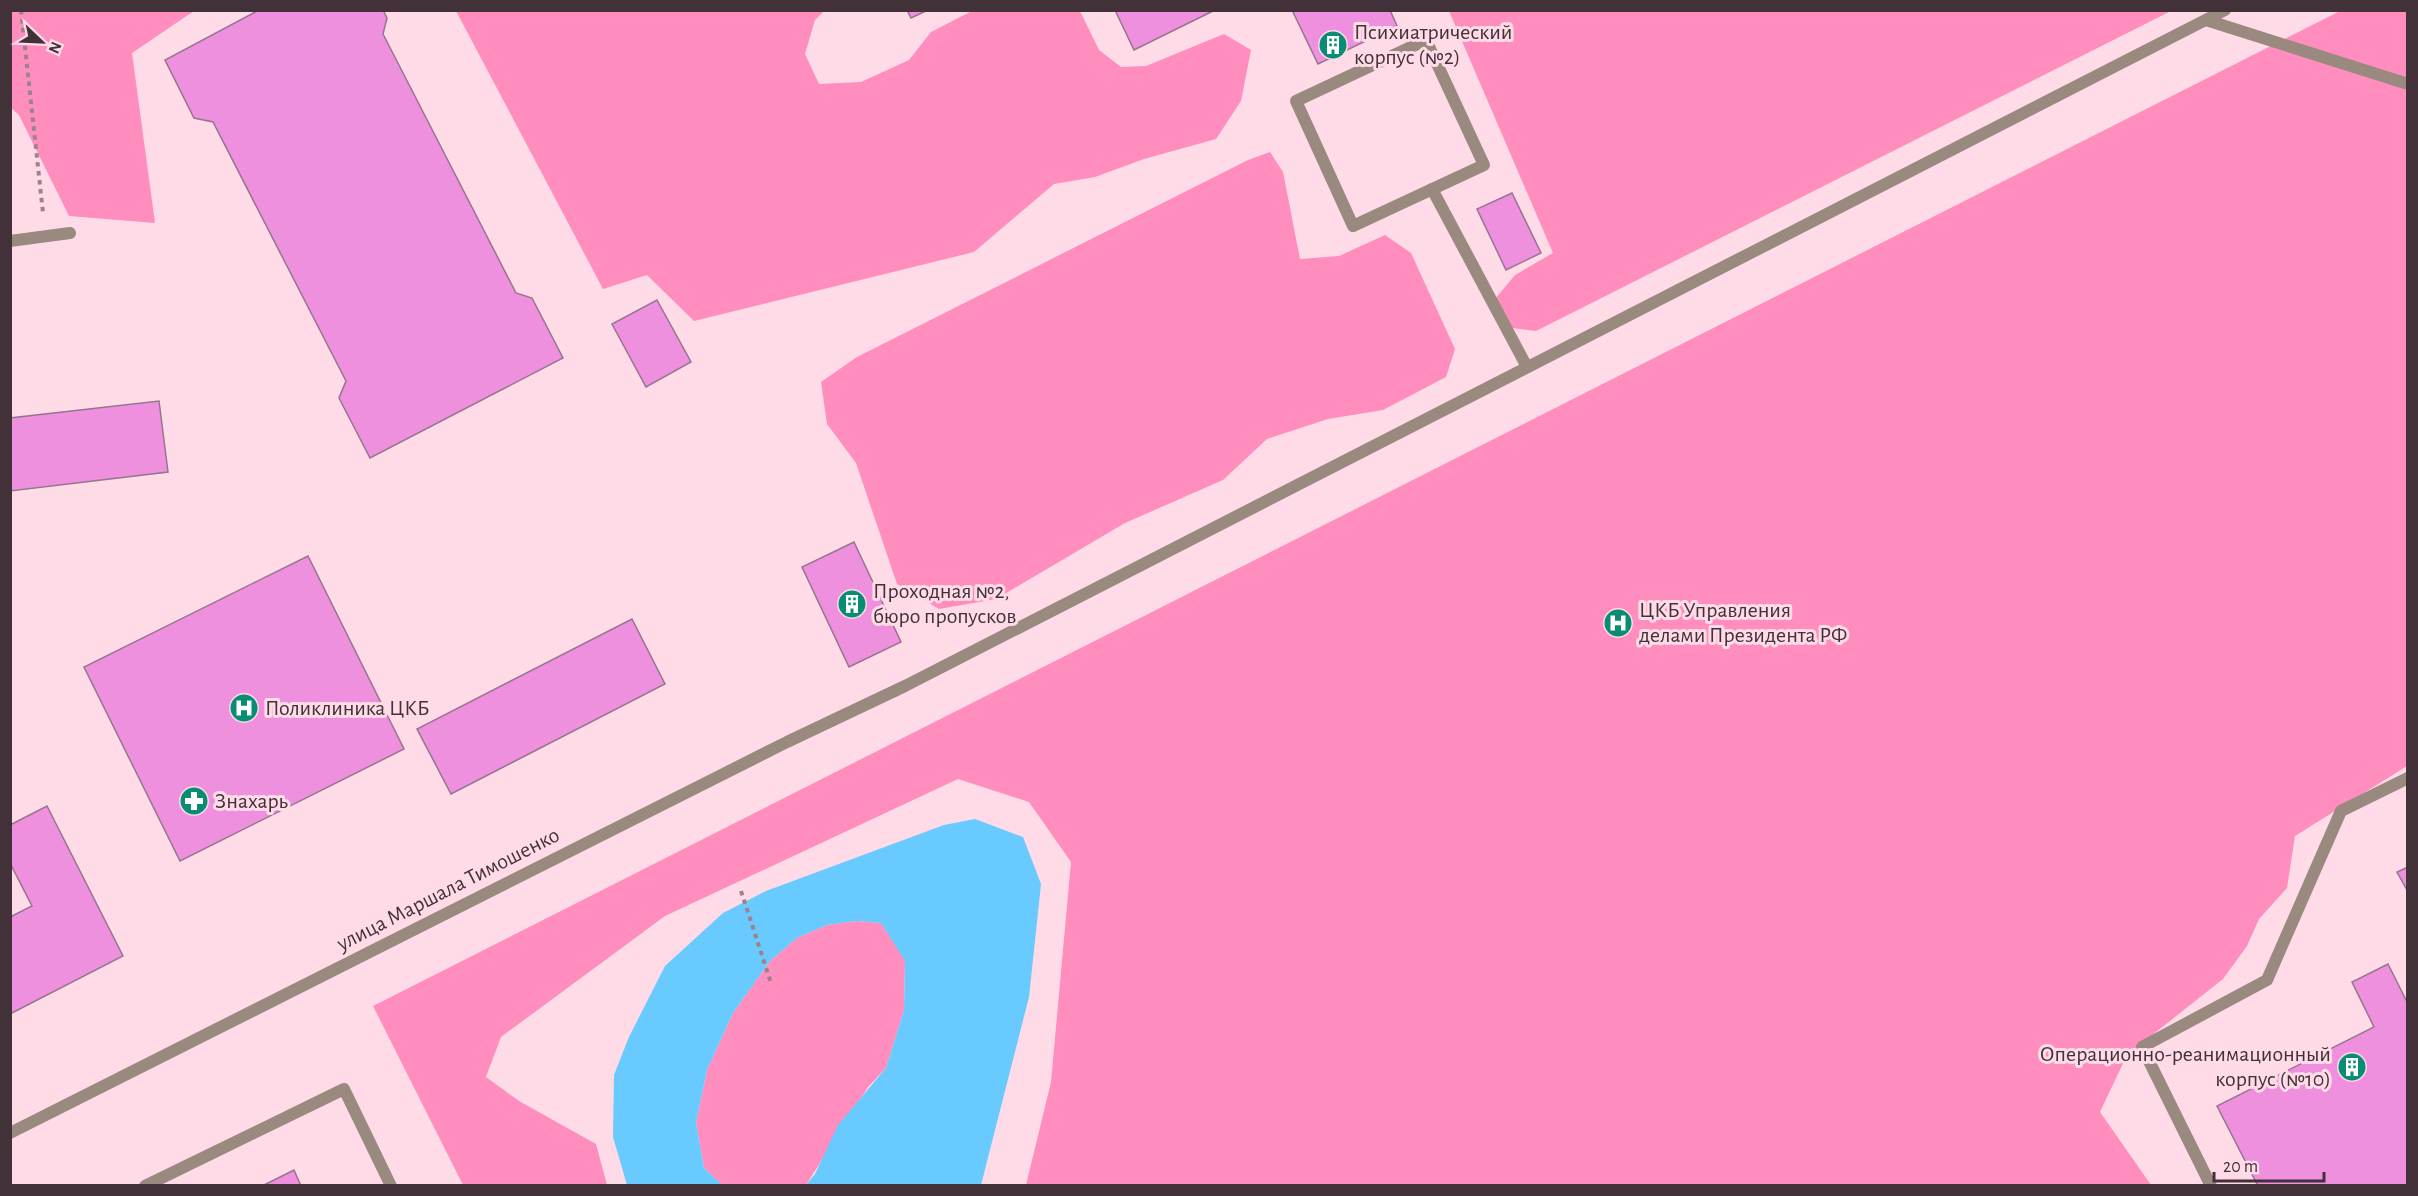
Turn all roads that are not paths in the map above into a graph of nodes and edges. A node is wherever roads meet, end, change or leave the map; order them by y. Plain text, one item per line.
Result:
1 (2225, 10) edge
2 (2206, 20) junction
3 (2408, 84) edge
4 (1432, 189) junction
5 (70, 233) dead end
6 (10, 241) edge
7 (1527, 367) junction
8 (2408, 778) edge
9 (10, 1133) edge
10 (145, 1185) edge
11 (391, 1185) edge
12 (2211, 1185) edge

1 - 2 lane, улица Маршала Тимошенко
2 - 3 lane
2 - 7 lane, улица Маршала Тимошенко
4 - 4 lane
4 - 7 lane
5 - 6 lane
7 - 9 lane, улица Маршала Тимошенко
8 - 12 lane
10 - 11 lane

